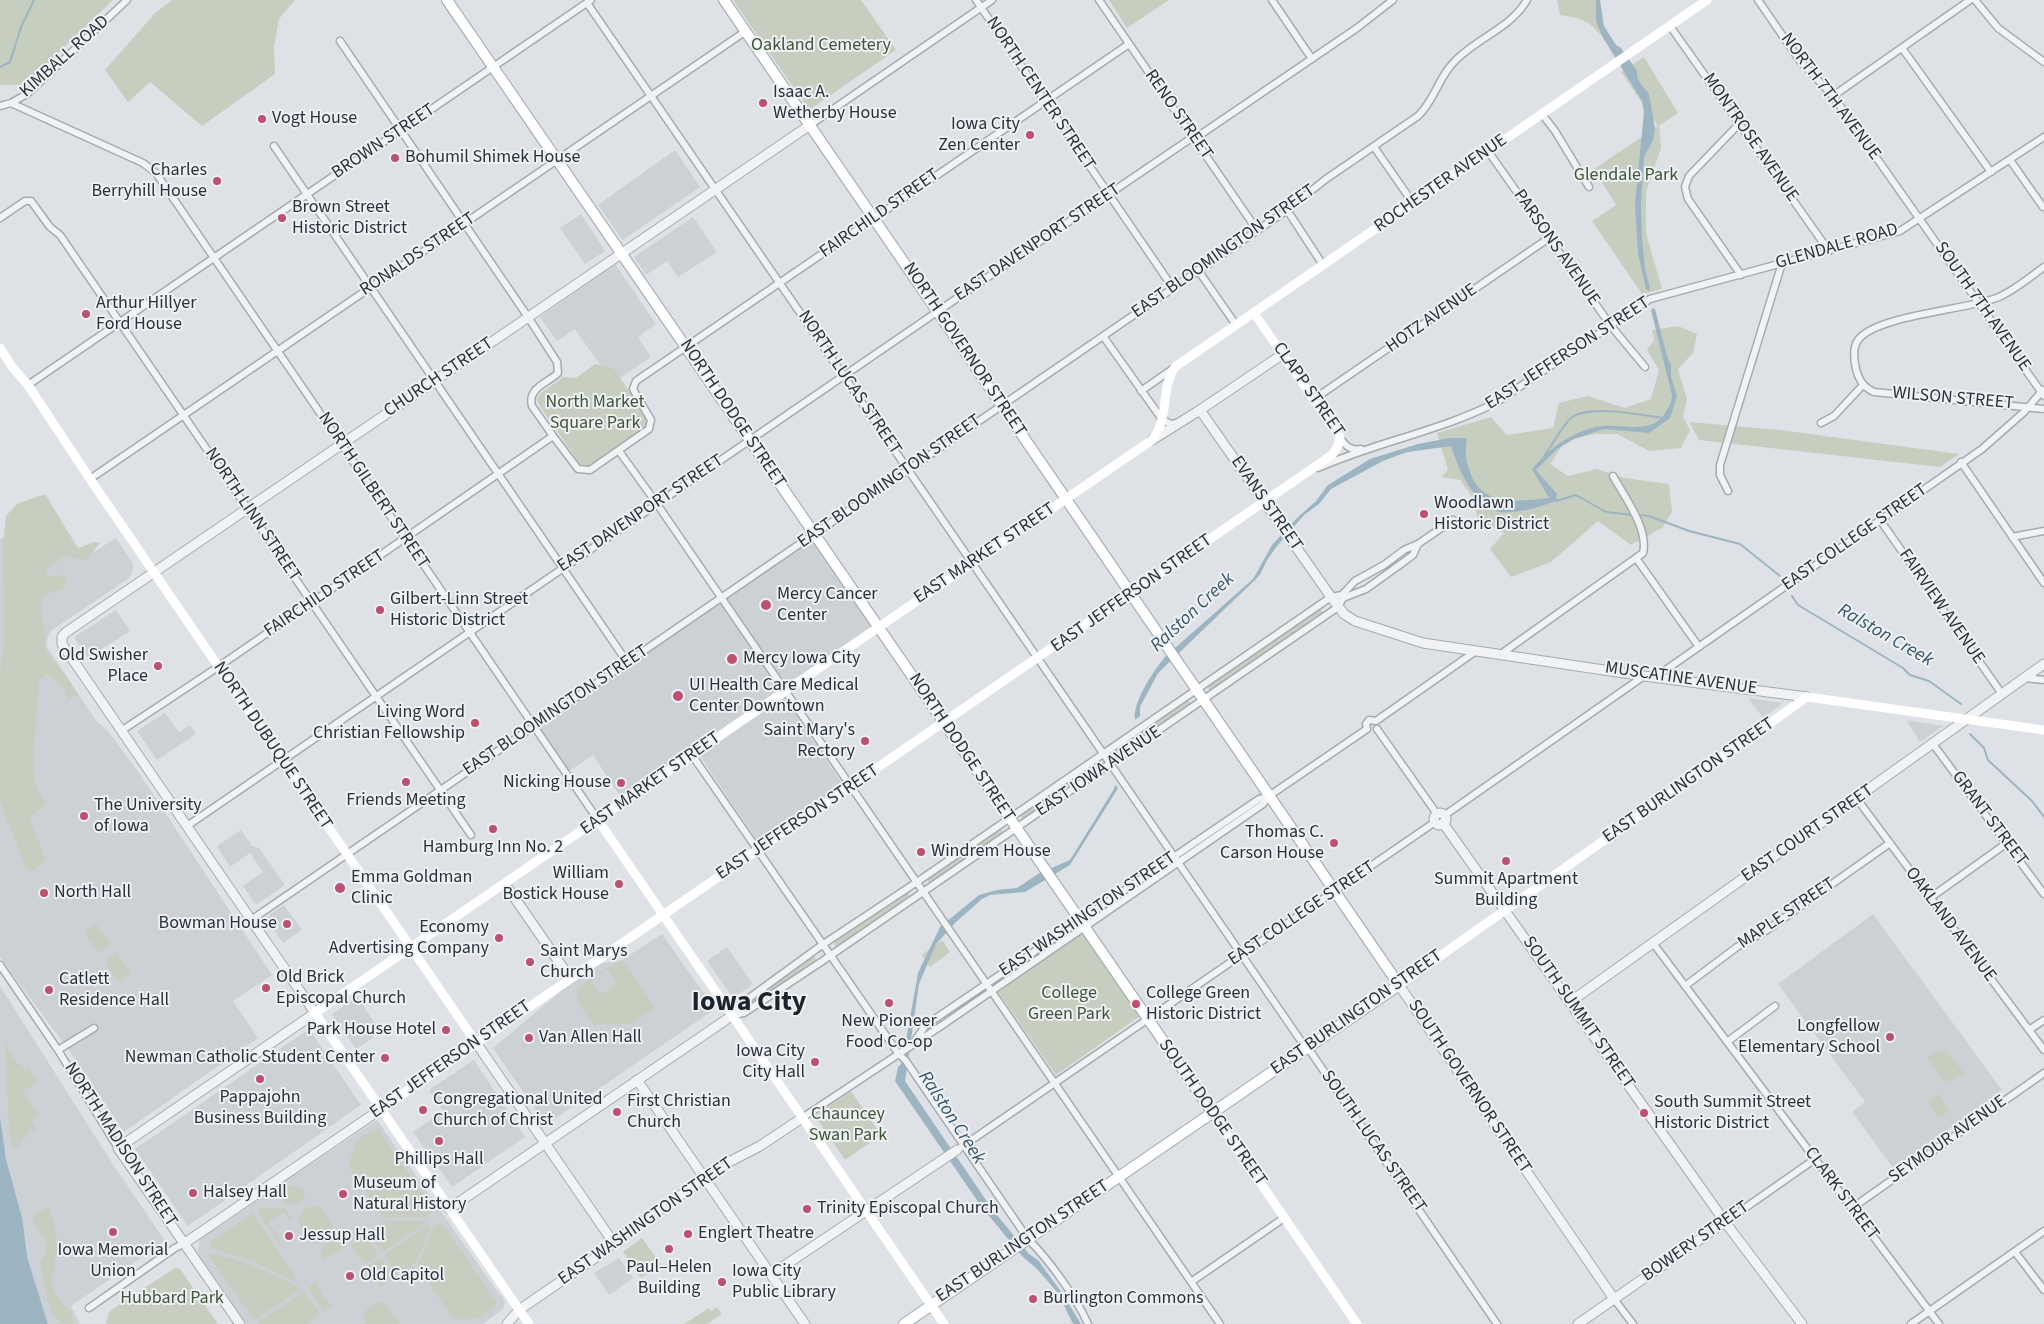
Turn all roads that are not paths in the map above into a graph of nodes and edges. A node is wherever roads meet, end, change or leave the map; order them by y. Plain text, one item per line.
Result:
1 (127, 0) edge
2 (447, 0) edge
3 (724, 0) edge
4 (976, 0) edge
5 (992, 0) edge
6 (1098, 0) edge
7 (1272, 0) edge
8 (1393, 0) edge
9 (1527, 0) edge
10 (1707, 0) edge
11 (1758, 0) edge
12 (1970, 0) edge
13 (1975, 0) edge
14 (589, 1) edge
15 (981, 8) junction
16 (1670, 26) junction
17 (746, 31) junction
18 (340, 41) dead end
19 (1128, 44) junction
20 (1902, 48) junction
21 (1312, 59) junction
22 (2044, 62) edge
23 (494, 66) junction
24 (651, 95) junction
25 (1834, 96) junction
26 (1045, 101) junction
27 (12, 103) junction
28 (0, 106) edge
29 (1542, 114) junction
30 (1739, 124) junction
31 (810, 125) junction
32 (400, 131) junction
33 (1193, 137) junction
34 (2044, 138) edge
35 (274, 146) dead end
36 (1374, 147) junction
37 (1488, 151) junction
38 (557, 160) junction
39 (2010, 160) junction
40 (1991, 172) junction
41 (1589, 186) dead end
42 (715, 189) junction
43 (307, 194) junction
44 (1109, 194) junction
45 (1413, 203) junction
46 (2042, 207) dead end
47 (1287, 210) junction
48 (0, 218) edge
49 (874, 218) junction
50 (1919, 219) junction
51 (464, 223) junction
52 (1257, 230) junction
53 (1549, 238) junction
54 (1829, 251) junction
55 (621, 254) junction
56 (213, 258) junction
57 (1782, 264) junction
58 (1324, 265) junction
59 (2044, 267) edge
60 (1198, 270) junction
61 (1741, 274) junction
62 (780, 283) junction
63 (371, 287) junction
64 (1173, 288) junction
65 (1667, 294) joint
66 (1978, 302) junction
67 (937, 312) junction
68 (1254, 313) junction
69 (528, 317) junction
70 (119, 323) junction
71 (1236, 325) junction
72 (1611, 326) junction
73 (1103, 336) junction
74 (686, 346) junction
75 (0, 348) edge
76 (277, 352) junction
77 (1283, 354) junction
78 (1175, 367) junction
79 (1644, 367) dead end
80 (844, 375) junction
81 (436, 381) junction
82 (28, 385) junction
83 (1863, 385) junction
84 (1141, 391) junction
85 (2043, 392) edge
86 (1314, 400) junction
87 (1001, 406) junction
88 (2029, 407) junction
89 (2044, 409) edge
90 (1200, 410) junction
91 (184, 416) junction
92 (1187, 418) junction
93 (1162, 419) junction
94 (1821, 423) dead end
95 (553, 436) junction
96 (1340, 438) junction
97 (750, 440) junction
98 (1152, 440) junction
99 (341, 445) junction
100 (1372, 447) junction
101 (618, 450) junction
102 (1962, 462) junction
103 (908, 470) junction
104 (500, 475) junction
105 (1612, 476) dead end
106 (1302, 477) junction
107 (90, 479) junction
108 (1728, 491) dead end
109 (1065, 500) junction
110 (1265, 502) junction
111 (658, 504) junction
112 (248, 509) junction
113 (1453, 520) dead end
114 (1880, 520) junction
115 (2044, 530) edge
116 (816, 535) junction
117 (2012, 537) junction
118 (406, 539) junction
119 (1418, 544) junction
120 (1636, 558) junction
121 (972, 562) junction
122 (563, 568) junction
123 (154, 573) junction
124 (2044, 583) edge
125 (1131, 594) junction
126 (721, 597) junction
127 (1331, 597) junction
128 (312, 602) junction
129 (1338, 607) junction
130 (878, 626) junction
131 (470, 632) junction
132 (1699, 647) junction
133 (1476, 651) junction
134 (1501, 654) junction
135 (1037, 659) junction
136 (628, 662) junction
137 (2044, 664) edge
138 (218, 667) junction
139 (1644, 676) junction
140 (1657, 676) junction
141 (2025, 678) junction
142 (2044, 680) edge
143 (1196, 689) junction
144 (786, 691) junction
145 (2002, 694) junction
146 (376, 696) junction
147 (1807, 697) junction
148 (1203, 700) junction
149 (1968, 719) junction
150 (1376, 721) junction
151 (944, 723) junction
152 (534, 726) junction
153 (1367, 729) junction
154 (1377, 729) junction
155 (121, 730) junction
156 (2044, 730) edge
157 (1933, 744) junction
158 (1103, 754) junction
159 (692, 755) junction
160 (283, 760) junction
161 (1110, 764) junction
162 (851, 787) junction
163 (441, 791) junction
164 (1269, 796) junction
165 (1857, 799) junction
166 (1009, 818) junction
167 (1440, 819) junction
168 (598, 820) junction
169 (187, 826) junction
170 (1016, 828) junction
171 (471, 835) dead end
172 (1890, 843) junction
173 (2007, 844) junction
174 (757, 851) junction
175 (346, 855) junction
176 (1175, 860) junction
177 (917, 882) junction
178 (505, 884) junction
179 (924, 892) junction
180 (1335, 892) junction
181 (2044, 894) edge
182 (1930, 898) junction
183 (1506, 910) junction
184 (663, 914) junction
185 (251, 920) junction
186 (1082, 924) junction
187 (1653, 944) junction
188 (822, 945) junction
189 (410, 948) junction
190 (830, 956) junction
191 (1242, 956) junction
192 (0, 965) edge
193 (570, 978) junction
194 (987, 984) junction
195 (1399, 985) junction
196 (1685, 986) junction
197 (992, 991) junction
198 (1570, 1002) junction
199 (1775, 1006) dead end
200 (315, 1013) junction
201 (733, 1015) junction
202 (1148, 1020) junction
203 (2044, 1020) edge
204 (94, 1028) dead end
205 (2029, 1030) junction
206 (914, 1042) junction
207 (1727, 1042) junction
208 (477, 1044) junction
209 (1308, 1048) junction
210 (58, 1050) junction
211 (2044, 1050) edge
212 (900, 1055) junction
213 (2044, 1073) edge
214 (638, 1080) junction
215 (1055, 1084) junction
216 (381, 1109) junction
217 (1212, 1112) junction
218 (802, 1118) junction
219 (545, 1144) junction
220 (118, 1148) junction
221 (960, 1148) junction
222 (1815, 1159) junction
223 (1119, 1176) junction
224 (705, 1178) junction
225 (1852, 1208) junction
226 (449, 1209) junction
227 (866, 1211) junction
228 (1284, 1218) junction
229 (1725, 1222) junction
230 (2044, 1232) edge
231 (1025, 1241) junction
232 (613, 1242) junction
233 (185, 1243) junction
234 (2015, 1252) junction
235 (772, 1274) junction
236 (1191, 1282) junction
237 (2044, 1290) edge
238 (1614, 1299) junction
239 (931, 1305) junction
240 (89, 1308) dead end
241 (519, 1310) junction
242 (1929, 1311) junction
243 (240, 1324) edge
244 (507, 1324) edge
245 (529, 1324) edge
246 (805, 1324) edge
247 (904, 1324) edge
248 (944, 1324) edge
249 (1088, 1324) edge
250 (1220, 1324) edge
251 (1357, 1324) edge
252 (1497, 1324) edge
253 (1578, 1324) edge
254 (1633, 1324) edge
255 (1802, 1324) edge
256 (1911, 1324) edge
257 (1938, 1324) edge

1 - 27 street, KIMBALL ROAD
2 - 23 main road, NORTH DODGE STREET
3 - 17 main road, NORTH GOVERNOR STREET
4 - 15 street, NORTH CENTER STREET
5 - 15 street
6 - 19 street, RENO STREET
7 - 21 street
8 - 21 street, EAST DAVENPORT STREET
9 - 36 street, EAST BLOOMINGTON STREET
10 - 16 main road, ROCHESTER AVENUE
11 - 25 street, NORTH 7TH AVENUE
12 - 20 street
13 - 22 street
14 - 23 street, BROWN STREET
14 - 24 street, NORTH LUCAS STREET
15 - 26 street, NORTH CENTER STREET
15 - 31 street
16 - 29 main road, ROCHESTER AVENUE
16 - 30 street, MONTROSE AVENUE
17 - 24 street, RONALDS STREET
17 - 31 main road, NORTH GOVERNOR STREET
18 - 32 street
19 - 26 street, FAIRCHILD STREET
19 - 33 street, RENO STREET
20 - 25 street
20 - 40 street
21 - 33 street, EAST DAVENPORT STREET
23 - 32 street, BROWN STREET
23 - 38 main road, NORTH DODGE STREET
24 - 38 street, RONALDS STREET
24 - 42 street, NORTH LUCAS STREET
25 - 50 street, NORTH 7TH AVENUE
26 - 44 street, NORTH CENTER STREET
26 - 49 street, FAIRCHILD STREET
27 - 28 street, KIMBALL ROAD
27 - 56 street, NORTH GILBERT STREET
29 - 37 main road, ROCHESTER AVENUE
29 - 41 street
30 - 54 street, MONTROSE AVENUE
30 - 61 street
31 - 42 street, CHURCH STREET
31 - 49 main road, NORTH GOVERNOR STREET
32 - 43 street, BROWN STREET
32 - 51 street
33 - 44 street, EAST DAVENPORT STREET
33 - 52 street, RENO STREET
34 - 39 street, GLENDALE ROAD
35 - 43 street
36 - 45 street
36 - 47 street, EAST BLOOMINGTON STREET
37 - 45 main road, ROCHESTER AVENUE
37 - 53 street, PARSONS AVENUE
38 - 51 street, RONALDS STREET
38 - 55 main road, NORTH DODGE STREET
39 - 40 street, GLENDALE ROAD
39 - 46 street
40 - 50 street, GLENDALE ROAD
42 - 55 street, CHURCH STREET
42 - 62 street, NORTH LUCAS STREET
43 - 56 street, BROWN STREET
43 - 63 street
44 - 64 street, NORTH CENTER STREET
44 - 67 street, EAST DAVENPORT STREET
45 - 58 main road, ROCHESTER AVENUE
47 - 52 street, EAST BLOOMINGTON STREET
47 - 58 street
48 - 70 street, NORTH LINN STREET
49 - 62 street, FAIRCHILD STREET
49 - 67 main road, NORTH GOVERNOR STREET
50 - 54 street, GLENDALE ROAD
50 - 66 street, SOUTH 7TH AVENUE
51 - 63 street, RONALDS STREET
51 - 69 street
52 - 60 street, EAST BLOOMINGTON STREET
53 - 72 street, PARSONS AVENUE
53 - 86 street, HOTZ AVENUE
54 - 57 street, GLENDALE ROAD
55 - 69 street, CHURCH STREET
55 - 74 main road, NORTH DODGE STREET
56 - 70 street, BROWN STREET
56 - 76 street, NORTH GILBERT STREET
57 - 61 street, GLENDALE ROAD
57 - 108 street
58 - 68 main road, ROCHESTER AVENUE
59 - 66 street
60 - 64 street, EAST BLOOMINGTON STREET
60 - 71 street
61 - 65 street, GLENDALE ROAD
62 - 74 street, FAIRCHILD STREET
62 - 80 street, NORTH LUCAS STREET
63 - 76 street, RONALDS STREET
63 - 81 street
64 - 73 street, EAST BLOOMINGTON STREET
65 - 72 street, EAST JEFFERSON STREET
66 - 83 street
66 - 85 street, SOUTH 7TH AVENUE
67 - 80 street, EAST DAVENPORT STREET
67 - 87 main road, NORTH GOVERNOR STREET
68 - 71 main road, ROCHESTER AVENUE
68 - 77 main road, CLAPP STREET
69 - 81 street, CHURCH STREET
69 - 95 street
70 - 82 street, BROWN STREET
70 - 91 street, NORTH LINN STREET
71 - 78 main road, ROCHESTER AVENUE
72 - 79 street, PARSONS AVENUE
72 - 100 street, EAST JEFFERSON STREET
73 - 84 street
73 - 87 street, EAST BLOOMINGTON STREET
74 - 97 main road, NORTH DODGE STREET
74 - 101 street, FAIRCHILD STREET
75 - 82 main road, NORTH DUBUQUE STREET
76 - 91 street, RONALDS STREET
76 - 99 street, NORTH GILBERT STREET
77 - 86 main road, CLAPP STREET
77 - 90 street, EAST MARKET STREET
78 - 84 street, ROCHESTER AVENUE
78 - 93 main road
80 - 97 street, EAST DAVENPORT STREET
80 - 103 street, NORTH LUCAS STREET
81 - 99 street, CHURCH STREET
81 - 104 street
82 - 107 main road, NORTH DUBUQUE STREET
83 - 88 street, WILSON STREET
83 - 94 street
84 - 93 street
85 - 88 street, EAST COLLEGE STREET
86 - 96 main road, CLAPP STREET
87 - 103 street, EAST BLOOMINGTON STREET
87 - 109 main road, NORTH GOVERNOR STREET
88 - 89 street, WILSON STREET
88 - 102 street, EAST COLLEGE STREET
90 - 92 street, EAST MARKET STREET
90 - 110 street, EVANS STREET
91 - 107 street, RONALDS STREET
91 - 112 street, NORTH LINN STREET
92 - 93 street
92 - 98 street, EAST MARKET STREET
93 - 98 main road
95 - 101 street
95 - 104 street, FAIRCHILD STREET
96 - 100 street, CLAPP STREET
96 - 106 main road, EAST JEFFERSON STREET
97 - 111 street, EAST DAVENPORT STREET
97 - 116 main road, NORTH DODGE STREET
98 - 109 main road, EAST MARKET STREET
99 - 112 street, CHURCH STREET
99 - 118 street, NORTH GILBERT STREET
100 - 106 street, EAST JEFFERSON STREET
101 - 111 street
102 - 114 street, EAST COLLEGE STREET
102 - 117 street
103 - 116 street, EAST BLOOMINGTON STREET
103 - 121 street, NORTH LUCAS STREET
104 - 118 street, FAIRCHILD STREET
104 - 122 street
105 - 120 street
106 - 110 main road, EAST JEFFERSON STREET
107 - 123 main road, NORTH DUBUQUE STREET
109 - 121 main road, EAST MARKET STREET
109 - 125 main road, NORTH GOVERNOR STREET
110 - 125 main road, EAST JEFFERSON STREET
110 - 127 street, EVANS STREET
111 - 122 street, EAST DAVENPORT STREET
111 - 126 street
112 - 123 street, CHURCH STREET
112 - 128 street, NORTH LINN STREET
113 - 119 street
114 - 132 street, EAST COLLEGE STREET
114 - 145 street, FAIRVIEW AVENUE
115 - 117 street
116 - 126 street, EAST BLOOMINGTON STREET
116 - 130 main road, NORTH DODGE STREET
117 - 124 street
118 - 128 street, FAIRCHILD STREET
118 - 131 street, NORTH GILBERT STREET
119 - 127 street, EAST IOWA AVENUE
119 - 129 street, EAST IOWA AVENUE
120 - 132 street
120 - 134 street
121 - 130 main road, EAST MARKET STREET
121 - 135 street, NORTH LUCAS STREET
122 - 131 street, EAST DAVENPORT STREET
122 - 136 street
123 - 138 main road, NORTH DUBUQUE STREET
123 - 155 street, CHURCH STREET
125 - 135 main road, EAST JEFFERSON STREET
125 - 143 main road, NORTH GOVERNOR STREET
126 - 136 street, EAST BLOOMINGTON STREET
126 - 144 street
127 - 129 street, MUSCATINE AVENUE
127 - 143 street, EAST IOWA AVENUE
128 - 138 street, FAIRCHILD STREET
128 - 146 street, NORTH LINN STREET
129 - 133 street, MUSCATINE AVENUE
129 - 148 street, EAST IOWA AVENUE
130 - 144 main road, EAST MARKET STREET
130 - 151 main road, NORTH DODGE STREET
131 - 146 street, EAST DAVENPORT STREET
131 - 152 street, NORTH GILBERT STREET
132 - 140 street, EAST COLLEGE STREET
133 - 134 street, MUSCATINE AVENUE
133 - 150 street
134 - 139 street, MUSCATINE AVENUE
135 - 151 main road, EAST JEFFERSON STREET
135 - 158 street, NORTH LUCAS STREET
136 - 152 street, EAST BLOOMINGTON STREET
137 - 141 street, EAST COURT STREET
138 - 155 street, FAIRCHILD STREET
138 - 160 main road, NORTH DUBUQUE STREET
139 - 140 street, MUSCATINE AVENUE
139 - 167 street, EAST COLLEGE STREET
140 - 147 street, MUSCATINE AVENUE
141 - 142 street
141 - 145 street, EAST COURT STREET
143 - 148 main road, NORTH GOVERNOR STREET
143 - 158 street, EAST IOWA AVENUE
144 - 159 main road, EAST MARKET STREET
144 - 162 street
145 - 149 street, EAST COURT STREET
146 - 160 street, EAST DAVENPORT STREET
146 - 163 street, NORTH LINN STREET
147 - 149 main road, MUSCATINE AVENUE
147 - 183 main road, EAST BURLINGTON STREET
148 - 161 street, EAST IOWA AVENUE
148 - 164 main road, SOUTH GOVERNOR STREET
149 - 156 main road, MUSCATINE AVENUE
149 - 157 street, EAST COURT STREET
150 - 153 street
150 - 154 street
151 - 162 main road, EAST JEFFERSON STREET
151 - 166 main road, NORTH DODGE STREET
152 - 163 street, EAST BLOOMINGTON STREET
152 - 168 street, NORTH GILBERT STREET
153 - 154 street
153 - 164 street, EAST WASHINGTON STREET
154 - 167 street, SOUTH SUMMIT STREET
155 - 169 street
157 - 165 street, EAST COURT STREET
157 - 173 street, GRANT STREET
158 - 161 street, NORTH LUCAS STREET
158 - 166 street, EAST IOWA AVENUE
159 - 168 main road, EAST MARKET STREET
159 - 174 street
160 - 169 street, EAST DAVENPORT STREET
160 - 175 main road, NORTH DUBUQUE STREET
161 - 170 street, EAST IOWA AVENUE
161 - 176 street, SOUTH LUCAS STREET
162 - 174 main road, EAST JEFFERSON STREET
162 - 177 street
163 - 171 street, NORTH LINN STREET
163 - 175 street, EAST BLOOMINGTON STREET
164 - 176 street, EAST WASHINGTON STREET
164 - 180 main road, SOUTH GOVERNOR STREET
165 - 172 street, OAKLAND AVENUE
165 - 187 street, EAST COURT STREET
166 - 170 main road, NORTH DODGE STREET
166 - 177 street, EAST IOWA AVENUE
167 - 180 street, EAST COLLEGE STREET
167 - 183 street, SOUTH SUMMIT STREET
168 - 178 main road, EAST MARKET STREET
168 - 184 main road, NORTH GILBERT STREET
169 - 185 street
170 - 179 street, EAST IOWA AVENUE
170 - 186 main road, SOUTH DODGE STREET
172 - 182 street, OAKLAND AVENUE
172 - 196 street, MAPLE STREET
173 - 181 street, GRANT STREET
173 - 182 street
174 - 184 main road, EAST JEFFERSON STREET
174 - 188 street
175 - 185 street, EAST BLOOMINGTON STREET
175 - 189 main road, NORTH DUBUQUE STREET
176 - 186 street, EAST WASHINGTON STREET
176 - 191 street, SOUTH LUCAS STREET
177 - 179 street
177 - 188 street, EAST IOWA AVENUE
178 - 189 main road, EAST MARKET STREET
178 - 193 street
179 - 190 street, EAST IOWA AVENUE
179 - 194 street
180 - 191 street, EAST COLLEGE STREET
180 - 195 main road, SOUTH GOVERNOR STREET
182 - 205 street, OAKLAND AVENUE
183 - 195 main road, EAST BURLINGTON STREET
183 - 198 street, SOUTH SUMMIT STREET
184 - 193 main road, EAST JEFFERSON STREET
184 - 201 main road, NORTH GILBERT STREET
185 - 200 street
186 - 194 street, EAST WASHINGTON STREET
186 - 197 street, EAST WASHINGTON STREET
186 - 202 main road, SOUTH DODGE STREET
187 - 196 street, CLARK STREET
187 - 198 street, EAST COURT STREET
188 - 190 street
188 - 201 street, EAST IOWA AVENUE
189 - 200 main road, EAST MARKET STREET
189 - 208 main road, NORTH DUBUQUE STREET
190 - 201 street, EAST IOWA AVENUE
190 - 212 street
191 - 202 street, EAST COLLEGE STREET
191 - 209 street, SOUTH LUCAS STREET
192 - 210 street, NORTH MADISON STREET
193 - 208 main road, EAST JEFFERSON STREET
194 - 197 street
194 - 206 street, EAST WASHINGTON STREET
195 - 209 main road, EAST BURLINGTON STREET
195 - 238 street, SOUTH GOVERNOR STREET
196 - 207 street, CLARK STREET
197 - 206 street, EAST WASHINGTON STREET
197 - 215 street
198 - 229 street, SOUTH SUMMIT STREET
199 - 207 street
200 - 216 main road
200 - 220 street, EAST MARKET STREET
201 - 214 street, EAST IOWA AVENUE
201 - 218 main road, NORTH GILBERT STREET
202 - 215 street, EAST COLLEGE STREET
202 - 217 main road, SOUTH DODGE STREET
203 - 205 street
204 - 210 street
205 - 211 street, OAKLAND AVENUE
206 - 212 street, EAST WASHINGTON STREET
207 - 222 street, CLARK STREET
208 - 216 main road, EAST JEFFERSON STREET
208 - 219 street, NORTH DUBUQUE STREET
209 - 217 main road, EAST BURLINGTON STREET
209 - 252 street, SOUTH LUCAS STREET
210 - 220 street, NORTH MADISON STREET
212 - 218 street, EAST WASHINGTON STREET
212 - 221 street
213 - 225 street, SEYMOUR AVENUE
214 - 219 street, EAST IOWA AVENUE
214 - 224 street
215 - 221 street, EAST COLLEGE STREET
215 - 223 street
216 - 226 main road
216 - 233 street, EAST JEFFERSON STREET
217 - 223 main road, EAST BURLINGTON STREET
217 - 228 main road, SOUTH DODGE STREET
218 - 224 street, EAST WASHINGTON STREET
218 - 227 main road, NORTH GILBERT STREET
219 - 226 street, EAST IOWA AVENUE
219 - 232 street, NORTH DUBUQUE STREET
220 - 233 street, NORTH MADISON STREET
221 - 227 street, EAST COLLEGE STREET
221 - 231 street
222 - 225 street, CLARK STREET
222 - 229 street, BOWERY STREET
223 - 231 main road, EAST BURLINGTON STREET
223 - 236 street
224 - 232 street, EAST WASHINGTON STREET
224 - 235 street
225 - 242 street, CLARK STREET
226 - 241 main road
227 - 235 street, EAST COLLEGE STREET
227 - 239 main road, NORTH GILBERT STREET
228 - 236 street
228 - 251 main road, SOUTH DODGE STREET
229 - 238 street, BOWERY STREET
229 - 255 street, SOUTH SUMMIT STREET
230 - 234 street
231 - 239 main road, EAST BURLINGTON STREET
231 - 249 street
232 - 241 street, EAST WASHINGTON STREET
233 - 240 street
233 - 243 street, NORTH MADISON STREET
234 - 237 street
234 - 242 street
235 - 246 street
236 - 250 street
238 - 253 street, BOWERY STREET
238 - 254 street, SOUTH GOVERNOR STREET
239 - 247 main road, EAST BURLINGTON STREET
239 - 248 main road, NORTH GILBERT STREET
241 - 244 street, EAST WASHINGTON STREET
241 - 245 main road
242 - 256 street
242 - 257 street, CLARK STREET

